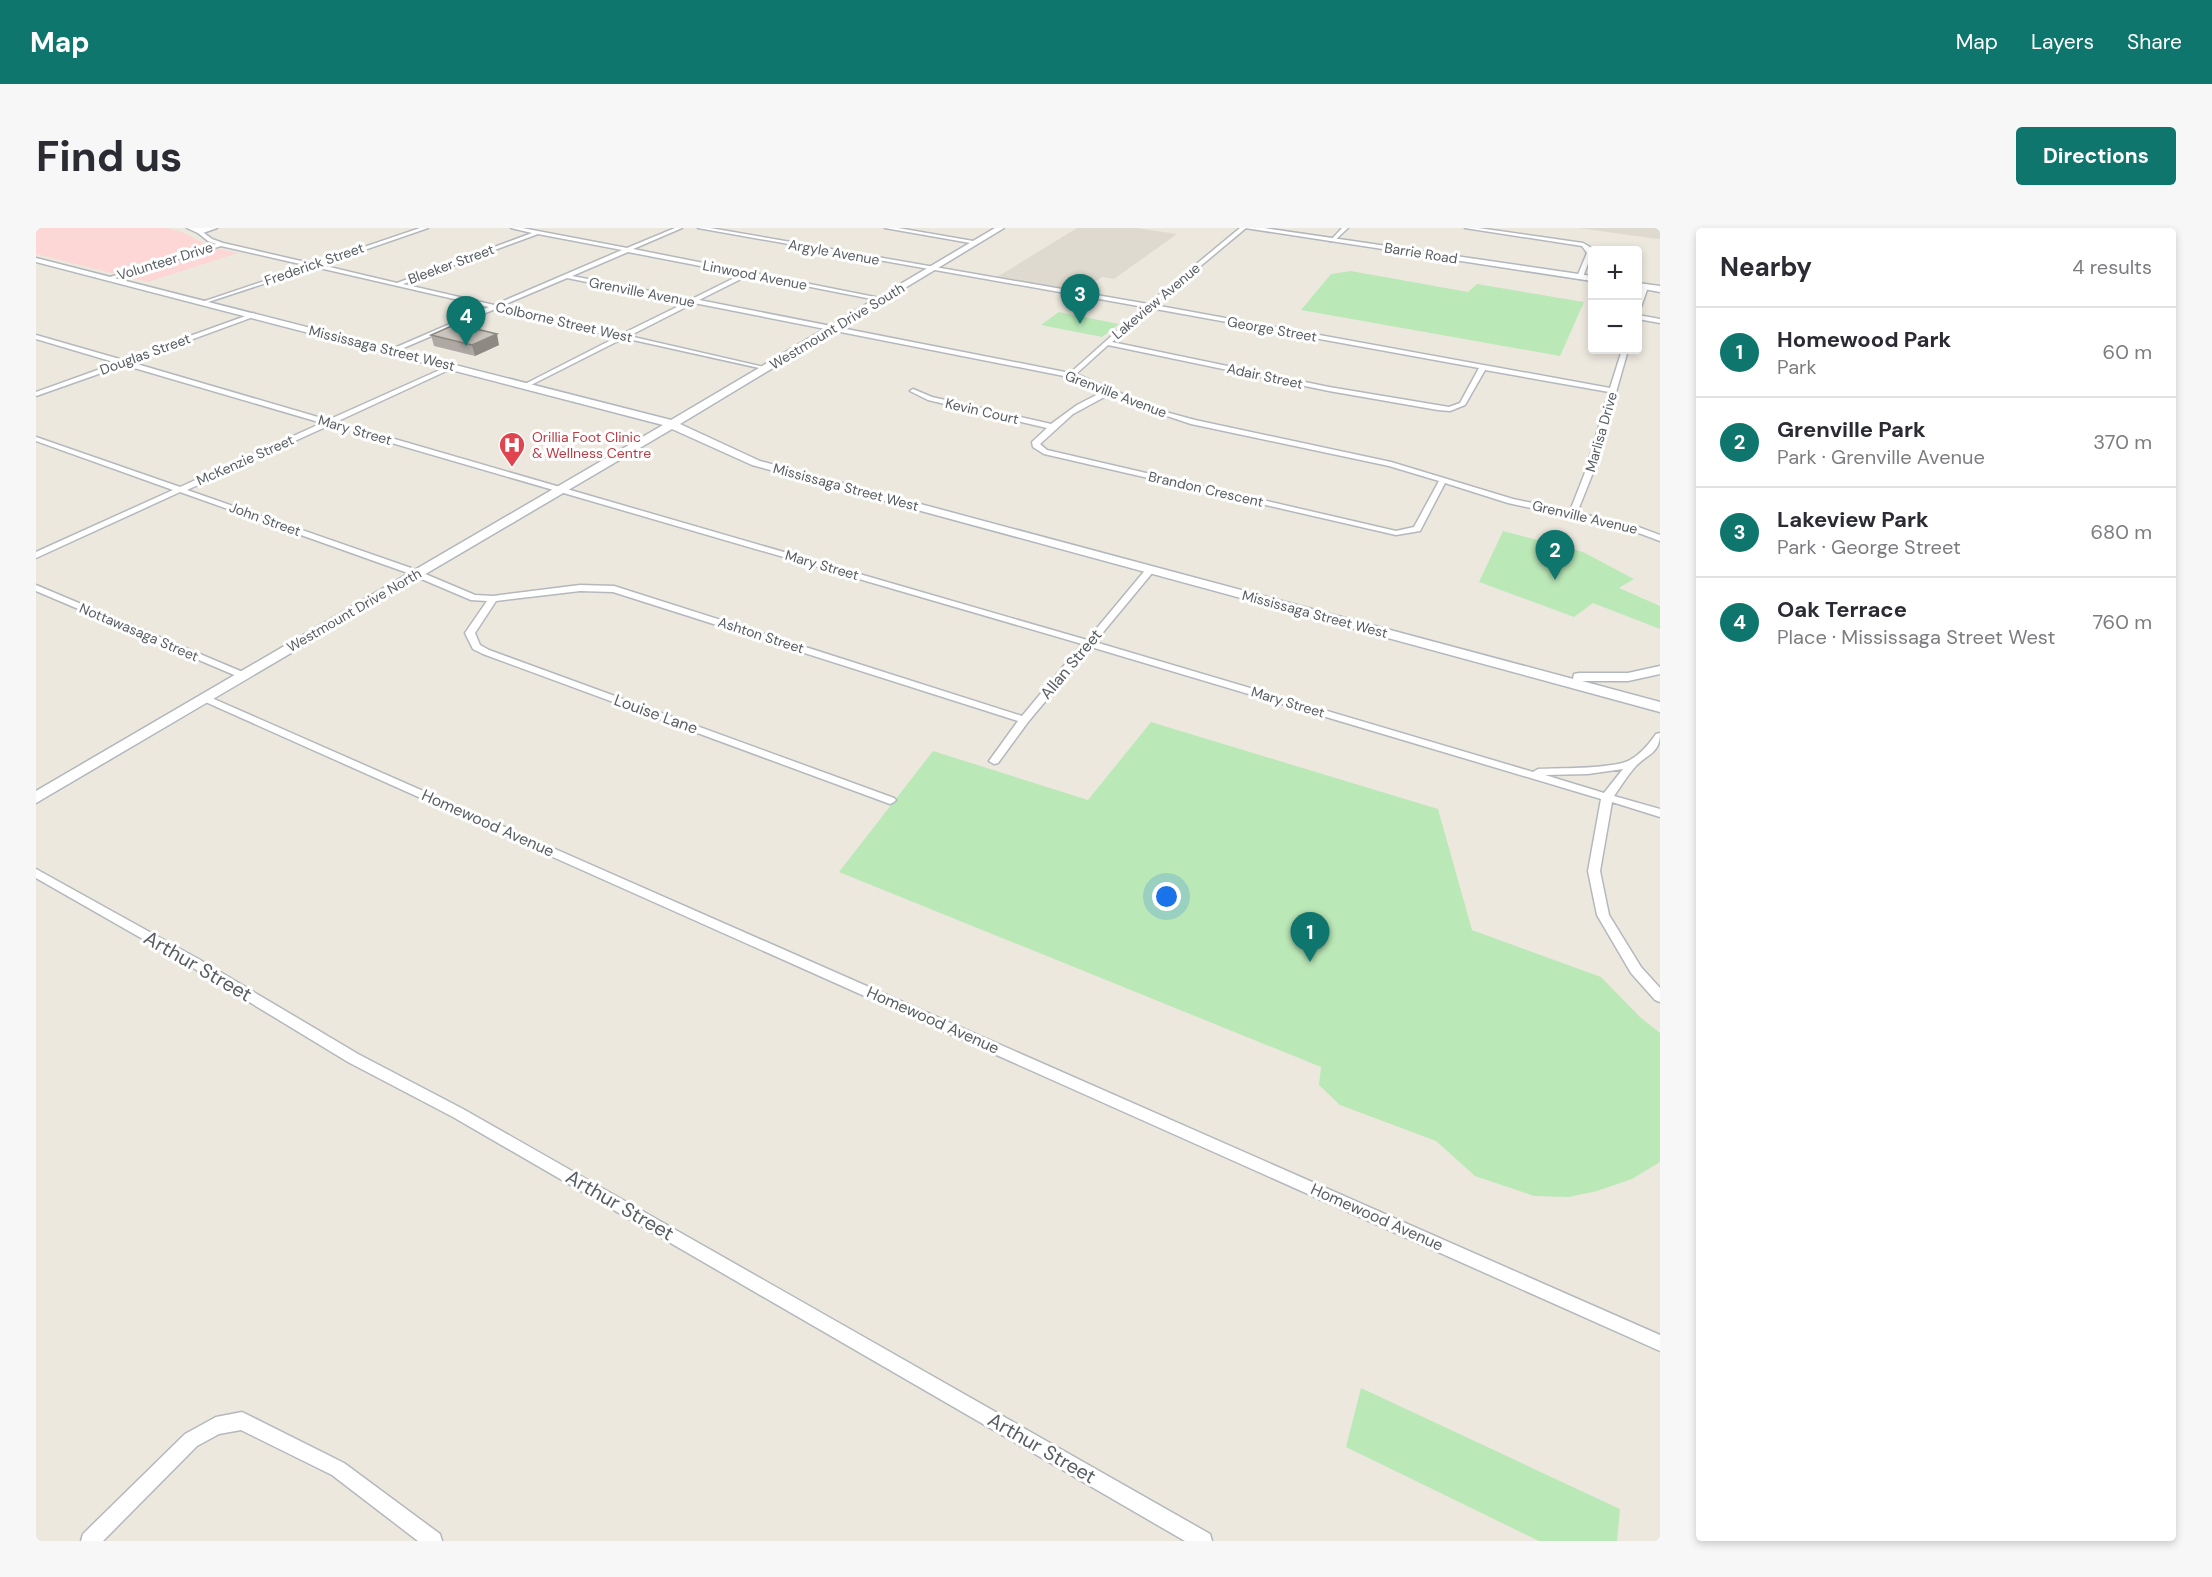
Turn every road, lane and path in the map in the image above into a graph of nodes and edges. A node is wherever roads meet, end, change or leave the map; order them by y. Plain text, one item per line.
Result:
1 (190, 228) edge
2 (213, 228) edge
3 (425, 228) edge
4 (514, 228) edge
5 (679, 228) edge
6 (701, 228) edge
7 (888, 228) edge
8 (1000, 228) edge
9 (1243, 228) edge
10 (1249, 228) edge
11 (1345, 228) edge
12 (1468, 228) edge
13 (200, 232) junction
14 (538, 233) junction
15 (1332, 240) junction
16 (976, 242) junction
17 (221, 244) junction
18 (628, 250) junction
19 (36, 260) edge
20 (313, 265) junction
21 (932, 270) junction
22 (748, 273) junction
23 (565, 276) junction
24 (1580, 277) junction
25 (1588, 278) edge
26 (110, 279) junction
27 (398, 284) junction
28 (1642, 286) edge
29 (1660, 289) edge
30 (882, 299) junction
31 (690, 302) junction
32 (204, 303) junction
33 (495, 306) junction
34 (1149, 306) junction
35 (254, 315) junction
36 (1642, 318) edge
37 (1660, 321) edge
38 (830, 330) junction
39 (624, 336) junction
40 (36, 337) edge
41 (1106, 343) junction
42 (394, 350) junction
43 (1624, 354) edge
44 (123, 362) junction
45 (453, 366) junction
46 (1483, 368) junction
47 (766, 369) junction
48 (1071, 375) junction
49 (527, 385) junction
50 (913, 391) dead end
51 (1111, 391) junction
52 (1613, 391) junction
53 (36, 394) edge
54 (328, 422) junction
55 (673, 423) junction
56 (1053, 427) junction
57 (36, 439) edge
58 (1443, 480) junction
59 (181, 489) junction
60 (558, 489) junction
61 (1574, 514) junction
62 (1660, 538) edge
63 (36, 555) edge
64 (1150, 570) junction
65 (415, 573) junction
66 (36, 588) edge
67 (493, 599) junction
68 (1088, 643) junction
69 (1660, 670) edge
70 (242, 675) junction
71 (1550, 677) junction
72 (205, 698) junction
73 (1660, 707) edge
74 (1024, 720) junction
75 (1660, 736) edge
76 (994, 761) dead end
77 (1632, 764) junction
78 (1525, 772) junction
79 (1607, 797) junction
80 (36, 798) edge
81 (890, 800) dead end
82 (1660, 813) edge
83 (36, 873) edge
84 (1660, 997) edge
85 (1660, 1343) edge
86 (90, 1541) edge
87 (433, 1541) edge
88 (1203, 1541) edge

1 - 13 street, Colborne Street West
2 - 13 street
3 - 20 street, Frederick Street
4 - 14 street, Linwood Avenue
5 - 18 street
6 - 21 street, Argyle Avenue
7 - 16 street
8 - 16 street, Westmount Drive South
9 - 34 street, Lakeview Avenue
10 - 15 street, Barrie Road
11 - 15 street
12 - 24 street
13 - 17 street, Colborne Street West
14 - 18 street, Linwood Avenue
14 - 27 street, Bleeker Street
15 - 24 street, Barrie Road
16 - 21 street, Westmount Drive South
17 - 20 street, Colborne Street West
17 - 26 street, Volunteer Drive
18 - 22 street, Linwood Avenue
18 - 23 street
19 - 26 street, Mississaga Street West
20 - 27 street, Colborne Street West
20 - 32 street, Frederick Street
21 - 30 street, Westmount Drive South
21 - 34 street, George Street
22 - 30 street, Linwood Avenue
22 - 31 street
23 - 31 street, Grenville Avenue
23 - 33 street
24 - 25 street, Barrie Road
26 - 32 street, Mississaga Street West
27 - 33 street, Colborne Street West
28 - 29 street
30 - 38 street, Westmount Drive South
31 - 38 street, Grenville Avenue
31 - 39 street
32 - 35 street, Mississaga Street West
33 - 39 street, Colborne Street West
33 - 42 street
34 - 41 street, Lakeview Avenue
34 - 46 street, George Street
35 - 42 street, Mississaga Street West
35 - 44 street, Douglas Street
36 - 37 street
38 - 47 street, Westmount Drive South
38 - 48 street, Grenville Avenue
39 - 47 street, Colborne Street West
39 - 49 street
40 - 44 street, Mary Street
41 - 46 street, Adair Street
41 - 48 street, Lakeview Avenue
42 - 45 street, Mississaga Street West
43 - 52 street, Marlisa Drive
44 - 53 street, Douglas Street
44 - 54 street, Mary Street
45 - 49 street, Mississaga Street West
45 - 54 street, McKenzie Street
46 - 52 street, George Street
47 - 55 street, Westmount Drive South
48 - 51 street, Grenville Avenue
49 - 55 street, Mississaga Street West
50 - 56 street, Kevin Court
51 - 56 street, Brandon Crescent
51 - 58 street, Grenville Avenue
52 - 61 street, Marlisa Drive
54 - 59 street, McKenzie Street
54 - 60 street, Mary Street
55 - 60 street, Westmount Drive North
55 - 64 street, Mississaga Street West
56 - 58 street, Brandon Crescent
57 - 59 street, John Street
58 - 61 street, Grenville Avenue
59 - 63 street, McKenzie Street
59 - 65 street, John Street
60 - 65 street, Westmount Drive North
60 - 68 street, Mary Street
61 - 62 street, Grenville Avenue
64 - 68 street, Allan Street
64 - 71 street, Mississaga Street West
65 - 67 street, John Street
65 - 70 street, Westmount Drive North
66 - 70 street, Nottawasaga Street
67 - 74 street, Ashton Street
67 - 81 street, Louise Lane
68 - 74 street, Allan Street
68 - 78 street, Mary Street
69 - 71 street
70 - 72 street, Westmount Drive North
71 - 73 street, Mississaga Street West
72 - 80 street, Westmount Drive North
72 - 85 street, Homewood Avenue
74 - 76 street, Allan Street
75 - 77 street
77 - 78 street
77 - 79 street
78 - 79 street, Mary Street
79 - 82 street, Mary Street
79 - 84 street
83 - 88 street, Arthur Street
86 - 87 street

